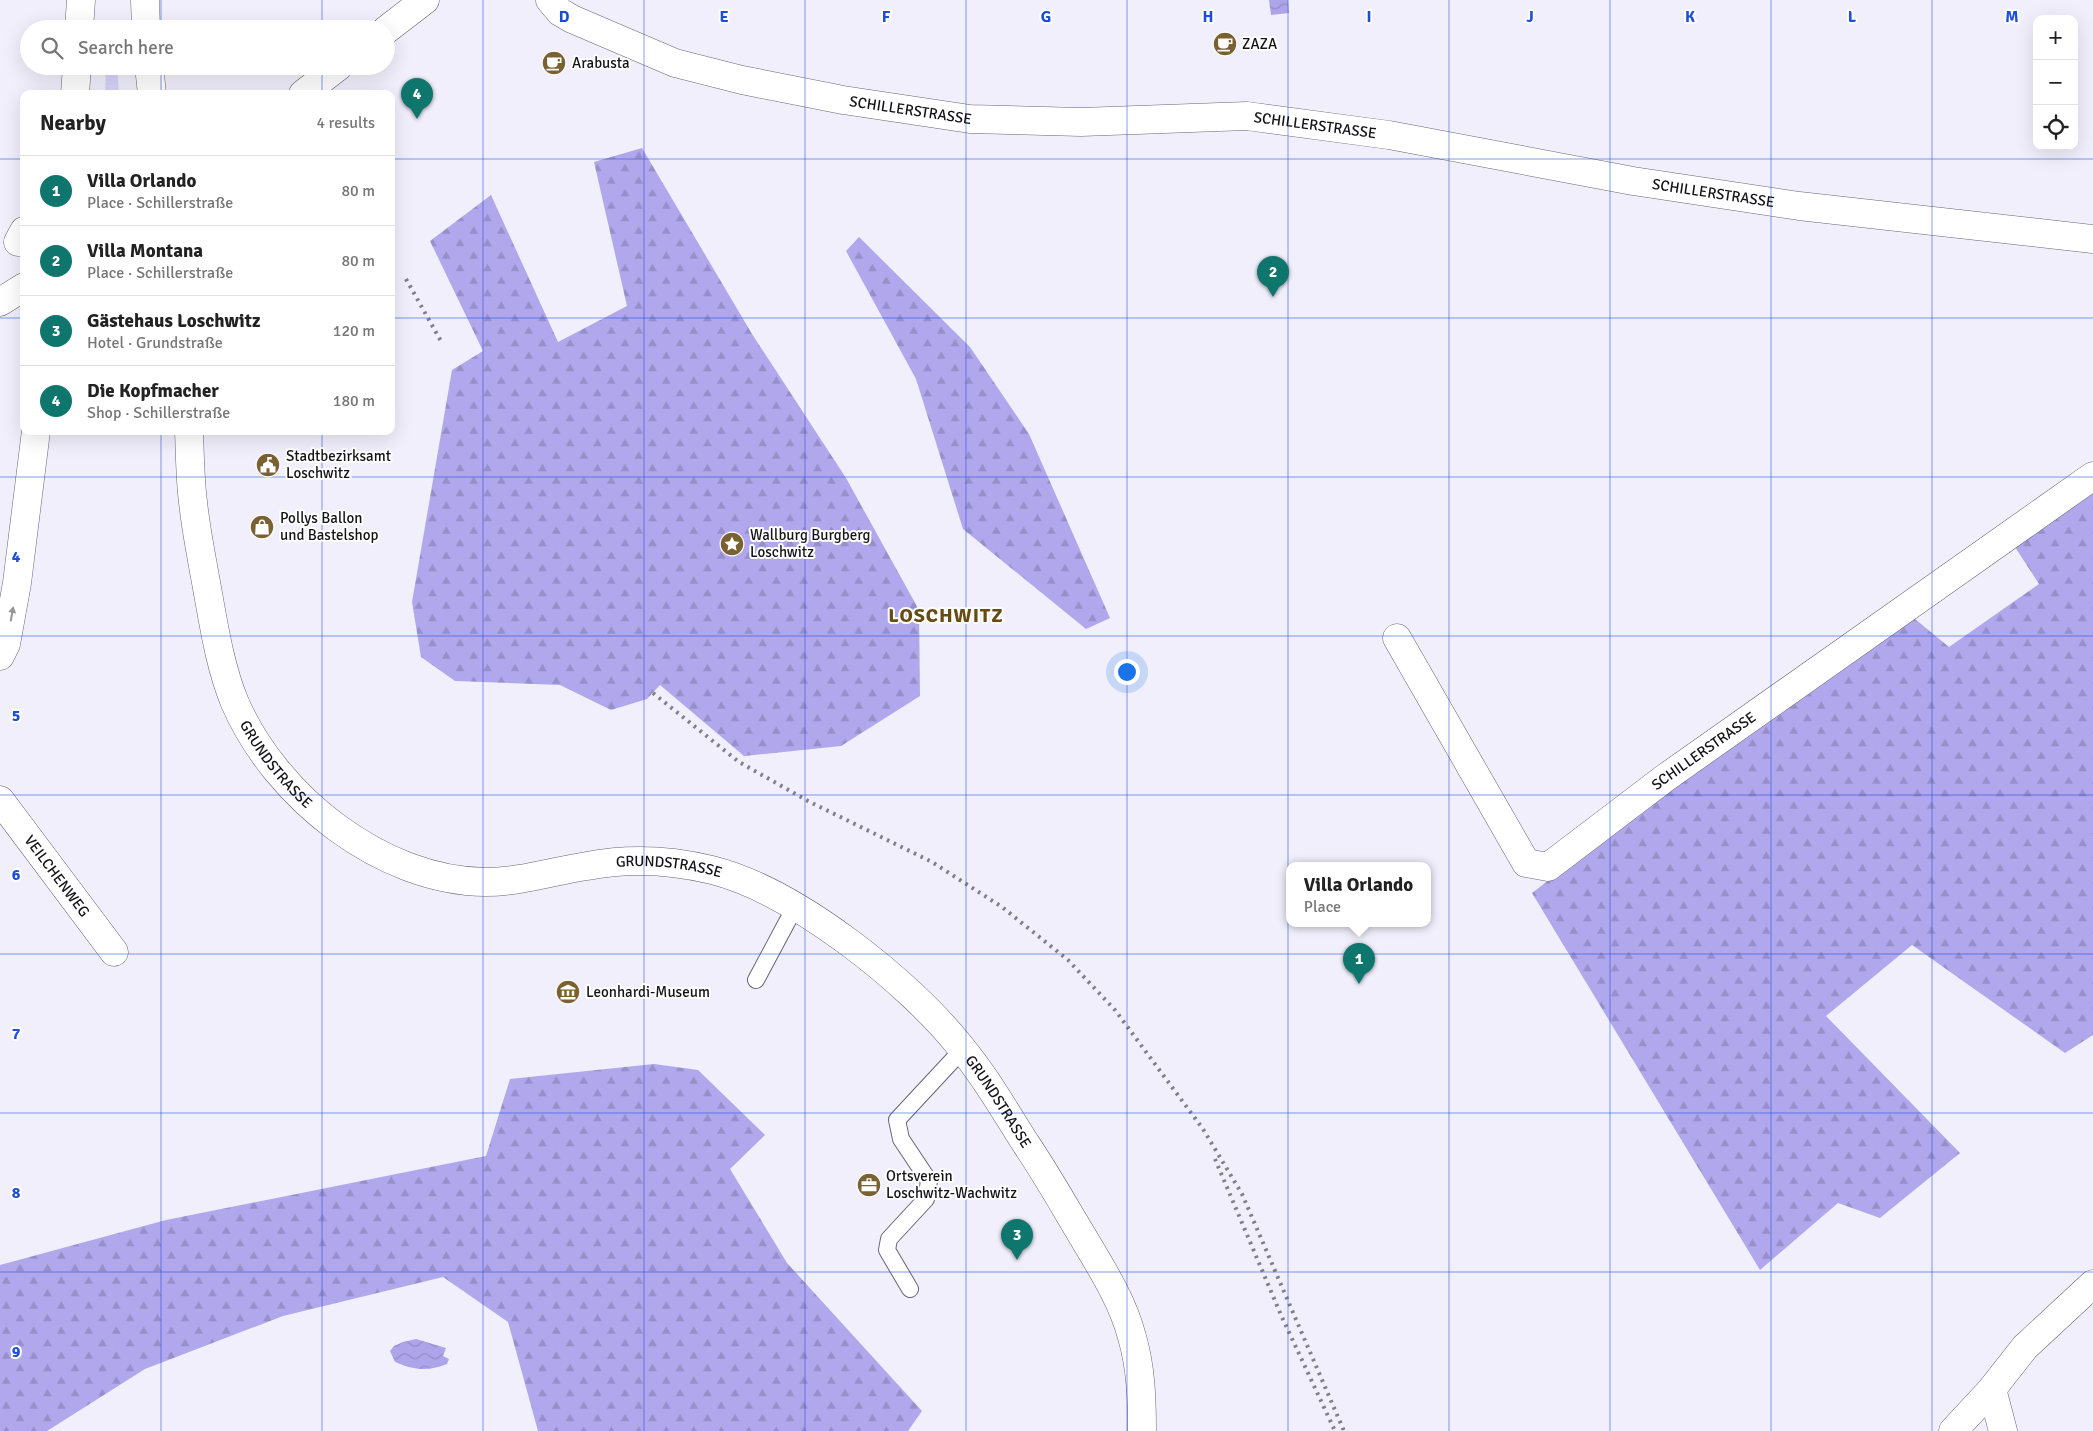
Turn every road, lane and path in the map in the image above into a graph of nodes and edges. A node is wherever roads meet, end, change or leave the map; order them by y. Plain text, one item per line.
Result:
1 (81, 0) edge
2 (146, 0) edge
3 (425, 0) edge
4 (550, 0) edge
5 (80, 20) edge
6 (146, 20) edge
7 (395, 23) edge
8 (76, 75) edge
9 (150, 75) edge
10 (327, 75) edge
11 (75, 90) edge
12 (152, 90) edge
13 (308, 90) edge
14 (2093, 239) edge
15 (20, 290) edge
16 (0, 302) edge
17 (36, 435) edge
18 (189, 435) edge
19 (2093, 476) edge
20 (1397, 638) dead end
21 (0, 656) edge
22 (0, 800) edge
23 (794, 907) junction
24 (114, 952) dead end
25 (756, 980) dead end
26 (963, 1049) junction
27 (2093, 1284) edge
28 (910, 1289) dead end
29 (1992, 1389) junction
30 (1142, 1431) edge
31 (1953, 1431) edge
32 (2003, 1431) edge

1 - 5 street
2 - 6 street
3 - 7 street
4 - 14 street, SCHILLERSTRASSE
8 - 11 street
9 - 12 street
10 - 13 street
15 - 16 street
21 -> 17 street
18 - 23 street, GRUNDSTRASSE
19 - 20 street, SCHILLERSTRASSE
22 - 24 street, VEILCHENWEG
23 - 25 lane
23 - 26 street, GRUNDSTRASSE
26 - 28 lane
26 - 30 street, GRUNDSTRASSE
27 - 29 street
29 - 31 street
29 - 32 street

